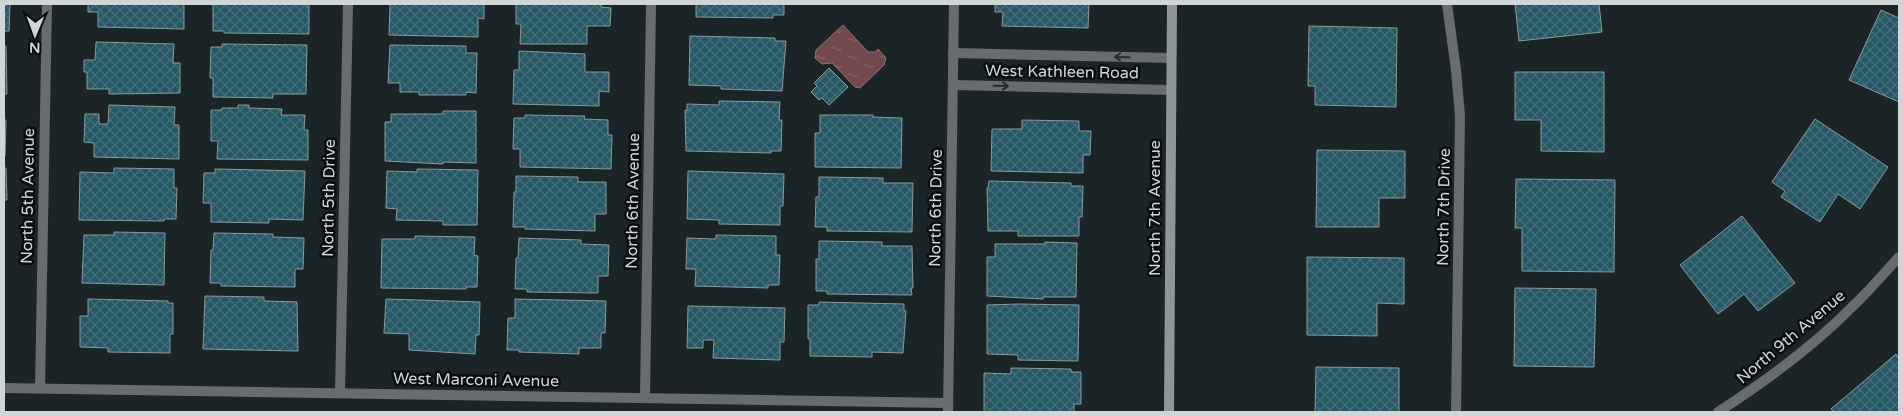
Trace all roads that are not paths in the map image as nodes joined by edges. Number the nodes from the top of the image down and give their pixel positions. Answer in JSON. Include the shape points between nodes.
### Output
{"nodes":[{"id":1,"x":47,"y":4,"type":"edge"},
{"id":2,"x":348,"y":4,"type":"edge"},
{"id":3,"x":651,"y":4,"type":"edge"},
{"id":4,"x":954,"y":4,"type":"edge"},
{"id":5,"x":1172,"y":4,"type":"edge"},
{"id":6,"x":1447,"y":4,"type":"edge"},
{"id":7,"x":953,"y":53,"type":"junction"},
{"id":8,"x":1171,"y":58,"type":"junction"},
{"id":9,"x":953,"y":85,"type":"junction"},
{"id":10,"x":1170,"y":90,"type":"junction"},
{"id":11,"x":1899,"y":257,"type":"edge"},
{"id":12,"x":4,"y":388,"type":"edge"},
{"id":13,"x":40,"y":388,"type":"junction"},
{"id":14,"x":340,"y":393,"type":"junction"},
{"id":15,"x":645,"y":398,"type":"junction"},
{"id":16,"x":948,"y":408,"type":"edge"},
{"id":17,"x":1169,"y":412,"type":"edge"},
{"id":18,"x":1456,"y":412,"type":"edge"},
{"id":19,"x":1718,"y":412,"type":"edge"}],
"edges":[{"from":1,"to":13,"type":"street","name":"North 5th Avenue"},
{"from":2,"to":14,"type":"street","name":"North 5th Drive"},
{"from":3,"to":15,"type":"street","name":"North 6th Avenue"},
{"from":4,"to":7,"type":"street","name":"North 6th Drive"},
{"from":5,"to":8,"type":"street","name":"North 7th Avenue"},
{"from":6,"to":18,"type":"street","name":"North 7th Drive","via":[[1460,116]]},
{"from":8,"to":7,"type":"street","name":"West Kathleen Road","one_way":true},
{"from":7,"to":9,"type":"street","name":"North 6th Drive"},
{"from":8,"to":10,"type":"street","name":"North 7th Avenue"},
{"from":9,"to":10,"type":"street","name":"West Kathleen Road","one_way":true},
{"from":9,"to":16,"type":"street","name":"North 6th Drive"},
{"from":10,"to":17,"type":"street","name":"North 7th Avenue"},
{"from":11,"to":19,"type":"street","name":"North 9th Avenue","via":[[1820,337],[1755,388]]},
{"from":12,"to":13,"type":"street","name":"West Marconi Avenue"},
{"from":13,"to":14,"type":"street","name":"West Marconi Avenue"},
{"from":14,"to":15,"type":"street","name":"West Marconi Avenue"},
{"from":15,"to":16,"type":"street","name":"West Marconi Avenue"}]}
